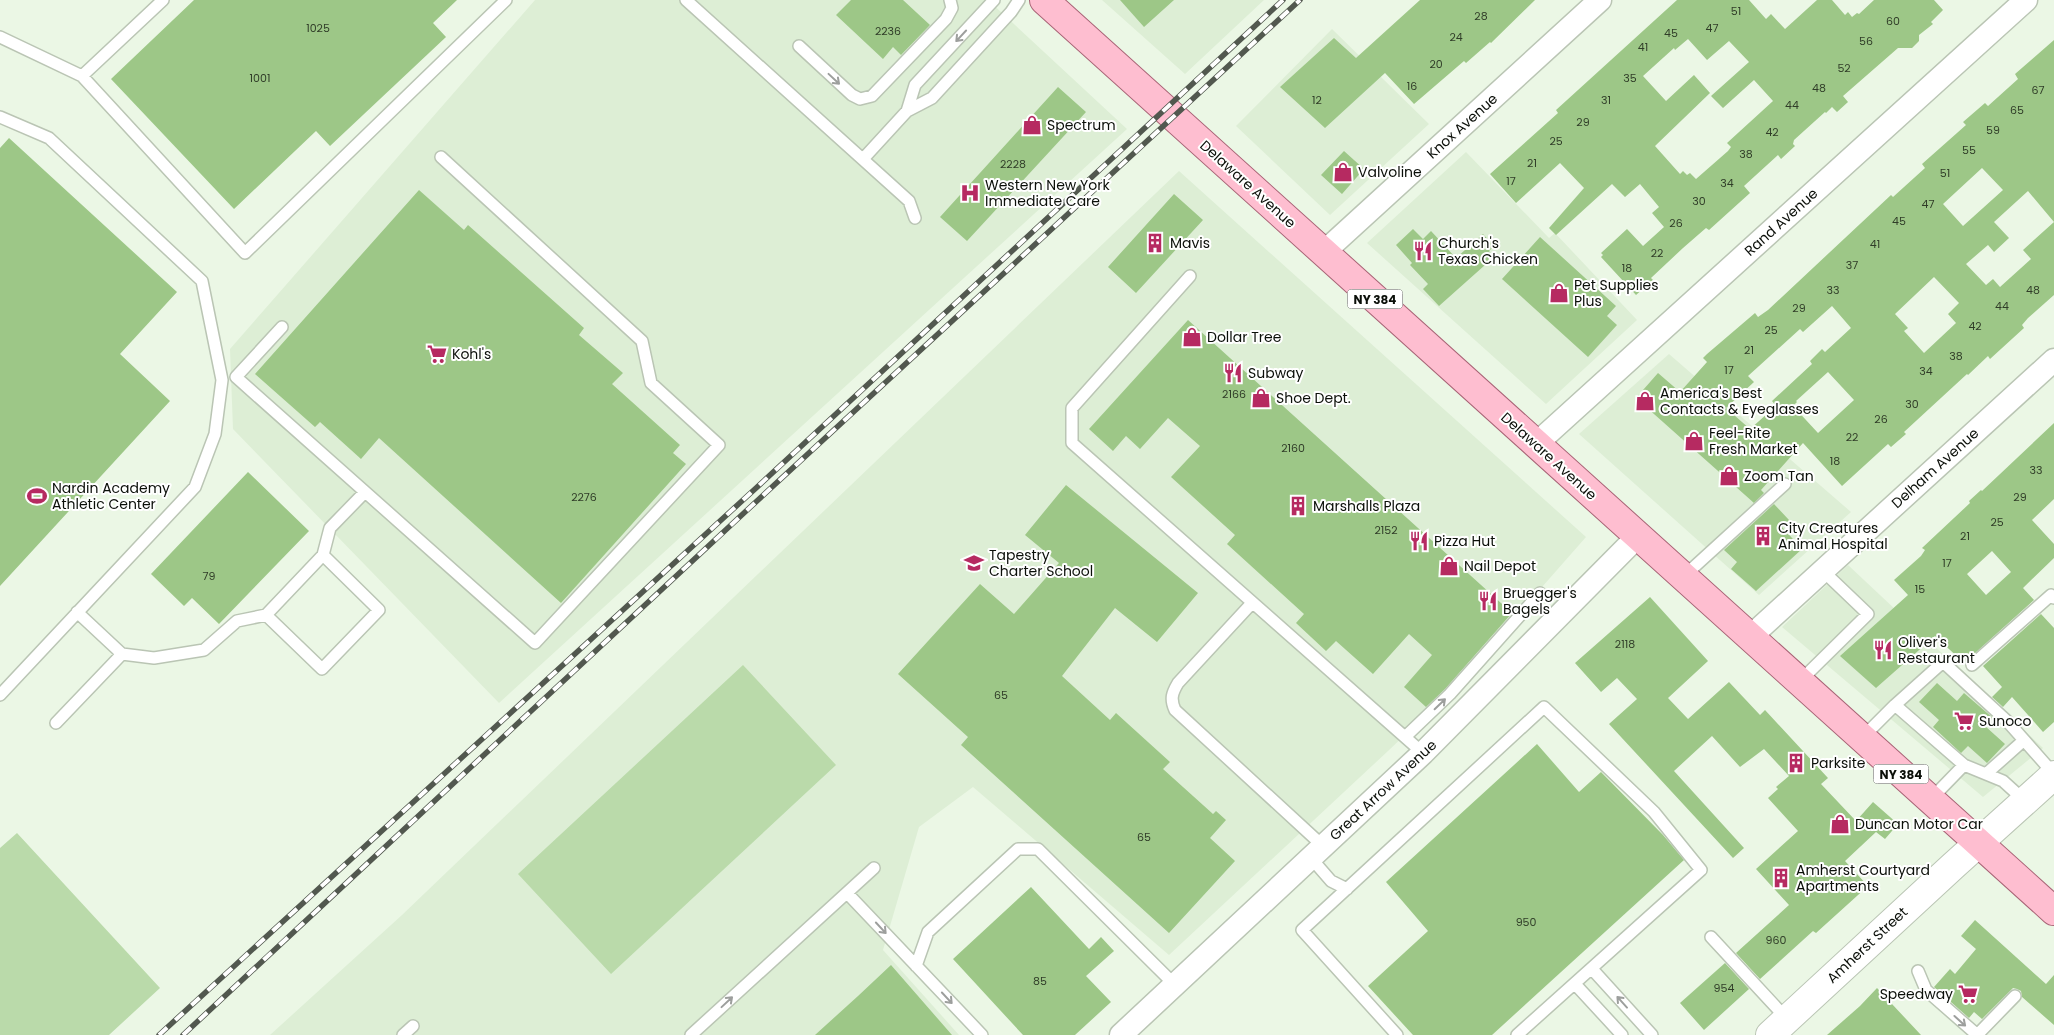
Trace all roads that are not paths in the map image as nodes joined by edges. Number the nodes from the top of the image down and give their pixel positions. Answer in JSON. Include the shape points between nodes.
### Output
{"nodes":[{"id":1,"x":163,"y":0,"type":"edge"},
{"id":2,"x":506,"y":0,"type":"edge"},
{"id":3,"x":686,"y":0,"type":"edge"},
{"id":4,"x":950,"y":0,"type":"edge"},
{"id":5,"x":994,"y":0,"type":"edge"},
{"id":6,"x":1019,"y":0,"type":"edge"},
{"id":7,"x":1044,"y":0,"type":"edge"},
{"id":8,"x":1600,"y":0,"type":"edge"},
{"id":9,"x":2026,"y":0,"type":"edge"},
{"id":10,"x":0,"y":37,"type":"edge"},
{"id":11,"x":799,"y":46,"type":"dead end"},
{"id":12,"x":82,"y":76,"type":"junction"},
{"id":13,"x":907,"y":111,"type":"junction"},
{"id":14,"x":0,"y":117,"type":"edge"},
{"id":15,"x":441,"y":157,"type":"dead end"},
{"id":16,"x":863,"y":159,"type":"junction"},
{"id":17,"x":915,"y":218,"type":"dead end"},
{"id":18,"x":1324,"y":252,"type":"junction"},
{"id":19,"x":1190,"y":276,"type":"dead end"},
{"id":20,"x":282,"y":327,"type":"dead end"},
{"id":21,"x":2054,"y":360,"type":"edge"},
{"id":22,"x":236,"y":377,"type":"junction"},
{"id":23,"x":222,"y":380,"type":"junction"},
{"id":24,"x":1536,"y":444,"type":"junction"},
{"id":25,"x":1785,"y":484,"type":"dead end"},
{"id":26,"x":365,"y":492,"type":"junction"},
{"id":27,"x":1638,"y":536,"type":"junction"},
{"id":28,"x":323,"y":556,"type":"junction"},
{"id":29,"x":1822,"y":570,"type":"junction"},
{"id":30,"x":1683,"y":577,"type":"junction"},
{"id":31,"x":1540,"y":593,"type":"dead end"},
{"id":32,"x":2054,"y":598,"type":"edge"},
{"id":33,"x":1252,"y":603,"type":"junction"},
{"id":34,"x":77,"y":612,"type":"junction"},
{"id":35,"x":266,"y":615,"type":"junction"},
{"id":36,"x":1750,"y":638,"type":"junction"},
{"id":37,"x":122,"y":654,"type":"junction"},
{"id":38,"x":1972,"y":665,"type":"dead end"},
{"id":39,"x":1799,"y":682,"type":"junction"},
{"id":40,"x":0,"y":695,"type":"edge"},
{"id":41,"x":1894,"y":704,"type":"junction"},
{"id":42,"x":56,"y":723,"type":"dead end"},
{"id":43,"x":1405,"y":738,"type":"junction"},
{"id":44,"x":1862,"y":739,"type":"junction"},
{"id":45,"x":2024,"y":741,"type":"junction"},
{"id":46,"x":1423,"y":753,"type":"junction"},
{"id":47,"x":1964,"y":765,"type":"junction"},
{"id":48,"x":1987,"y":773,"type":"junction"},
{"id":49,"x":2054,"y":774,"type":"edge"},
{"id":50,"x":1930,"y":800,"type":"junction"},
{"id":51,"x":2025,"y":801,"type":"junction"},
{"id":52,"x":1978,"y":843,"type":"junction"},
{"id":53,"x":1317,"y":852,"type":"junction"},
{"id":54,"x":874,"y":868,"type":"dead end"},
{"id":55,"x":1347,"y":890,"type":"junction"},
{"id":56,"x":847,"y":893,"type":"junction"},
{"id":57,"x":2054,"y":911,"type":"edge"},
{"id":58,"x":1711,"y":936,"type":"dead end"},
{"id":59,"x":916,"y":966,"type":"junction"},
{"id":60,"x":1592,"y":969,"type":"junction"},
{"id":61,"x":1918,"y":971,"type":"dead end"},
{"id":62,"x":1575,"y":984,"type":"junction"},
{"id":63,"x":1175,"y":985,"type":"junction"},
{"id":64,"x":2015,"y":996,"type":"dead end"},
{"id":65,"x":413,"y":1026,"type":"dead end"},
{"id":66,"x":1778,"y":1027,"type":"edge"},
{"id":67,"x":977,"y":1033,"type":"edge"},
{"id":68,"x":403,"y":1035,"type":"edge"},
{"id":69,"x":691,"y":1035,"type":"edge"},
{"id":70,"x":1121,"y":1035,"type":"edge"},
{"id":71,"x":1397,"y":1035,"type":"edge"},
{"id":72,"x":1517,"y":1035,"type":"edge"},
{"id":73,"x":1622,"y":1035,"type":"edge"},
{"id":74,"x":1652,"y":1035,"type":"edge"}],
"edges":[{"from":1,"to":12,"type":"lane"},
{"from":2,"to":12,"type":"lane","via":[[245,252]]},
{"from":3,"to":16,"type":"lane"},
{"from":11,"to":4,"type":"lane","one_way":true,"via":[[852,95],[867,98],[878,92],[946,19],[952,8]]},
{"from":5,"to":13,"type":"lane","one_way":true,"via":[[915,85]]},
{"from":6,"to":13,"type":"lane","via":[[932,98]]},
{"from":7,"to":18,"type":"main road","name":"Delaware Avenue","number":"NY 384"},
{"from":8,"to":18,"type":"street","name":"Knox Avenue"},
{"from":9,"to":24,"type":"street","name":"Rand Avenue"},
{"from":10,"to":12,"type":"lane"},
{"from":13,"to":16,"type":"lane"},
{"from":14,"to":23,"type":"lane","via":[[49,138],[202,281]]},
{"from":15,"to":26,"type":"lane","via":[[642,341],[651,383],[719,445],[534,643]]},
{"from":16,"to":17,"type":"lane","via":[[909,201]]},
{"from":18,"to":24,"type":"main road","name":"Delaware Avenue","number":"NY 384"},
{"from":19,"to":33,"type":"lane","via":[[1072,408],[1072,442]]},
{"from":20,"to":22,"type":"lane"},
{"from":21,"to":29,"type":"street","name":"Delham Avenue"},
{"from":22,"to":23,"type":"lane"},
{"from":22,"to":26,"type":"lane"},
{"from":23,"to":34,"type":"lane","via":[[215,434],[195,487]]},
{"from":24,"to":27,"type":"main road","name":"Delaware Avenue","number":"NY 384"},
{"from":25,"to":30,"type":"lane"},
{"from":26,"to":28,"type":"lane","via":[[330,528]]},
{"from":27,"to":30,"type":"main road","name":"Delaware Avenue","number":"NY 384"},
{"from":27,"to":46,"type":"street","name":"Great Arrow Avenue"},
{"from":28,"to":35,"type":"lane"},
{"from":28,"to":35,"type":"lane","via":[[379,610],[354,636],[322,669]]},
{"from":29,"to":36,"type":"street","name":"Delham Avenue"},
{"from":29,"to":39,"type":"lane","via":[[1868,614]]},
{"from":30,"to":36,"type":"main road","name":"Delaware Avenue","number":"NY 384"},
{"from":43,"to":31,"type":"lane","one_way":true,"via":[[1450,694]]},
{"from":32,"to":38,"type":"lane","via":[[2051,596]]},
{"from":33,"to":43,"type":"lane"},
{"from":33,"to":53,"type":"lane","via":[[1178,683],[1172,692],[1171,703]]},
{"from":34,"to":37,"type":"lane"},
{"from":34,"to":40,"type":"lane"},
{"from":35,"to":37,"type":"lane","via":[[237,621],[204,650],[154,658]]},
{"from":36,"to":39,"type":"main road","name":"Delaware Avenue","number":"NY 384"},
{"from":37,"to":42,"type":"lane"},
{"from":39,"to":44,"type":"main road","name":"Delaware Avenue","number":"NY 384"},
{"from":41,"to":44,"type":"lane"},
{"from":41,"to":45,"type":"lane","via":[[1943,662]]},
{"from":41,"to":47,"type":"lane"},
{"from":43,"to":46,"type":"lane"},
{"from":44,"to":50,"type":"main road","name":"Delaware Avenue","number":"NY 384"},
{"from":45,"to":48,"type":"lane"},
{"from":45,"to":49,"type":"lane"},
{"from":46,"to":53,"type":"street","name":"Great Arrow Avenue"},
{"from":47,"to":48,"type":"lane"},
{"from":47,"to":50,"type":"lane"},
{"from":48,"to":51,"type":"lane","via":[[2003,781]]},
{"from":49,"to":51,"type":"street","name":"Amherst Street"},
{"from":50,"to":52,"type":"main road","name":"Delaware Avenue","number":"NY 384"},
{"from":51,"to":52,"type":"street","name":"Amherst Street"},
{"from":52,"to":57,"type":"main road","name":"Delaware Avenue","number":"NY 384"},
{"from":52,"to":66,"type":"street","name":"Amherst Street"},
{"from":53,"to":55,"type":"lane","via":[[1331,881]]},
{"from":53,"to":63,"type":"street","name":"Great Arrow Avenue"},
{"from":54,"to":56,"type":"lane"},
{"from":55,"to":60,"type":"lane","via":[[1544,707],[1654,812],[1701,870]]},
{"from":55,"to":71,"type":"lane","via":[[1302,930]]},
{"from":56,"to":59,"type":"lane","one_way":true},
{"from":69,"to":56,"type":"lane","one_way":true},
{"from":58,"to":66,"type":"lane"},
{"from":59,"to":63,"type":"lane","via":[[928,932],[1018,849],[1038,849]]},
{"from":59,"to":67,"type":"lane","one_way":true},
{"from":60,"to":62,"type":"lane"},
{"from":74,"to":60,"type":"lane","one_way":true},
{"from":61,"to":64,"type":"lane","one_way":true,"via":[[1926,990],[1975,1033],[1980,1032]]},
{"from":62,"to":72,"type":"lane"},
{"from":62,"to":73,"type":"lane"},
{"from":63,"to":70,"type":"street","name":"Great Arrow Avenue"},
{"from":65,"to":68,"type":"lane"}]}
